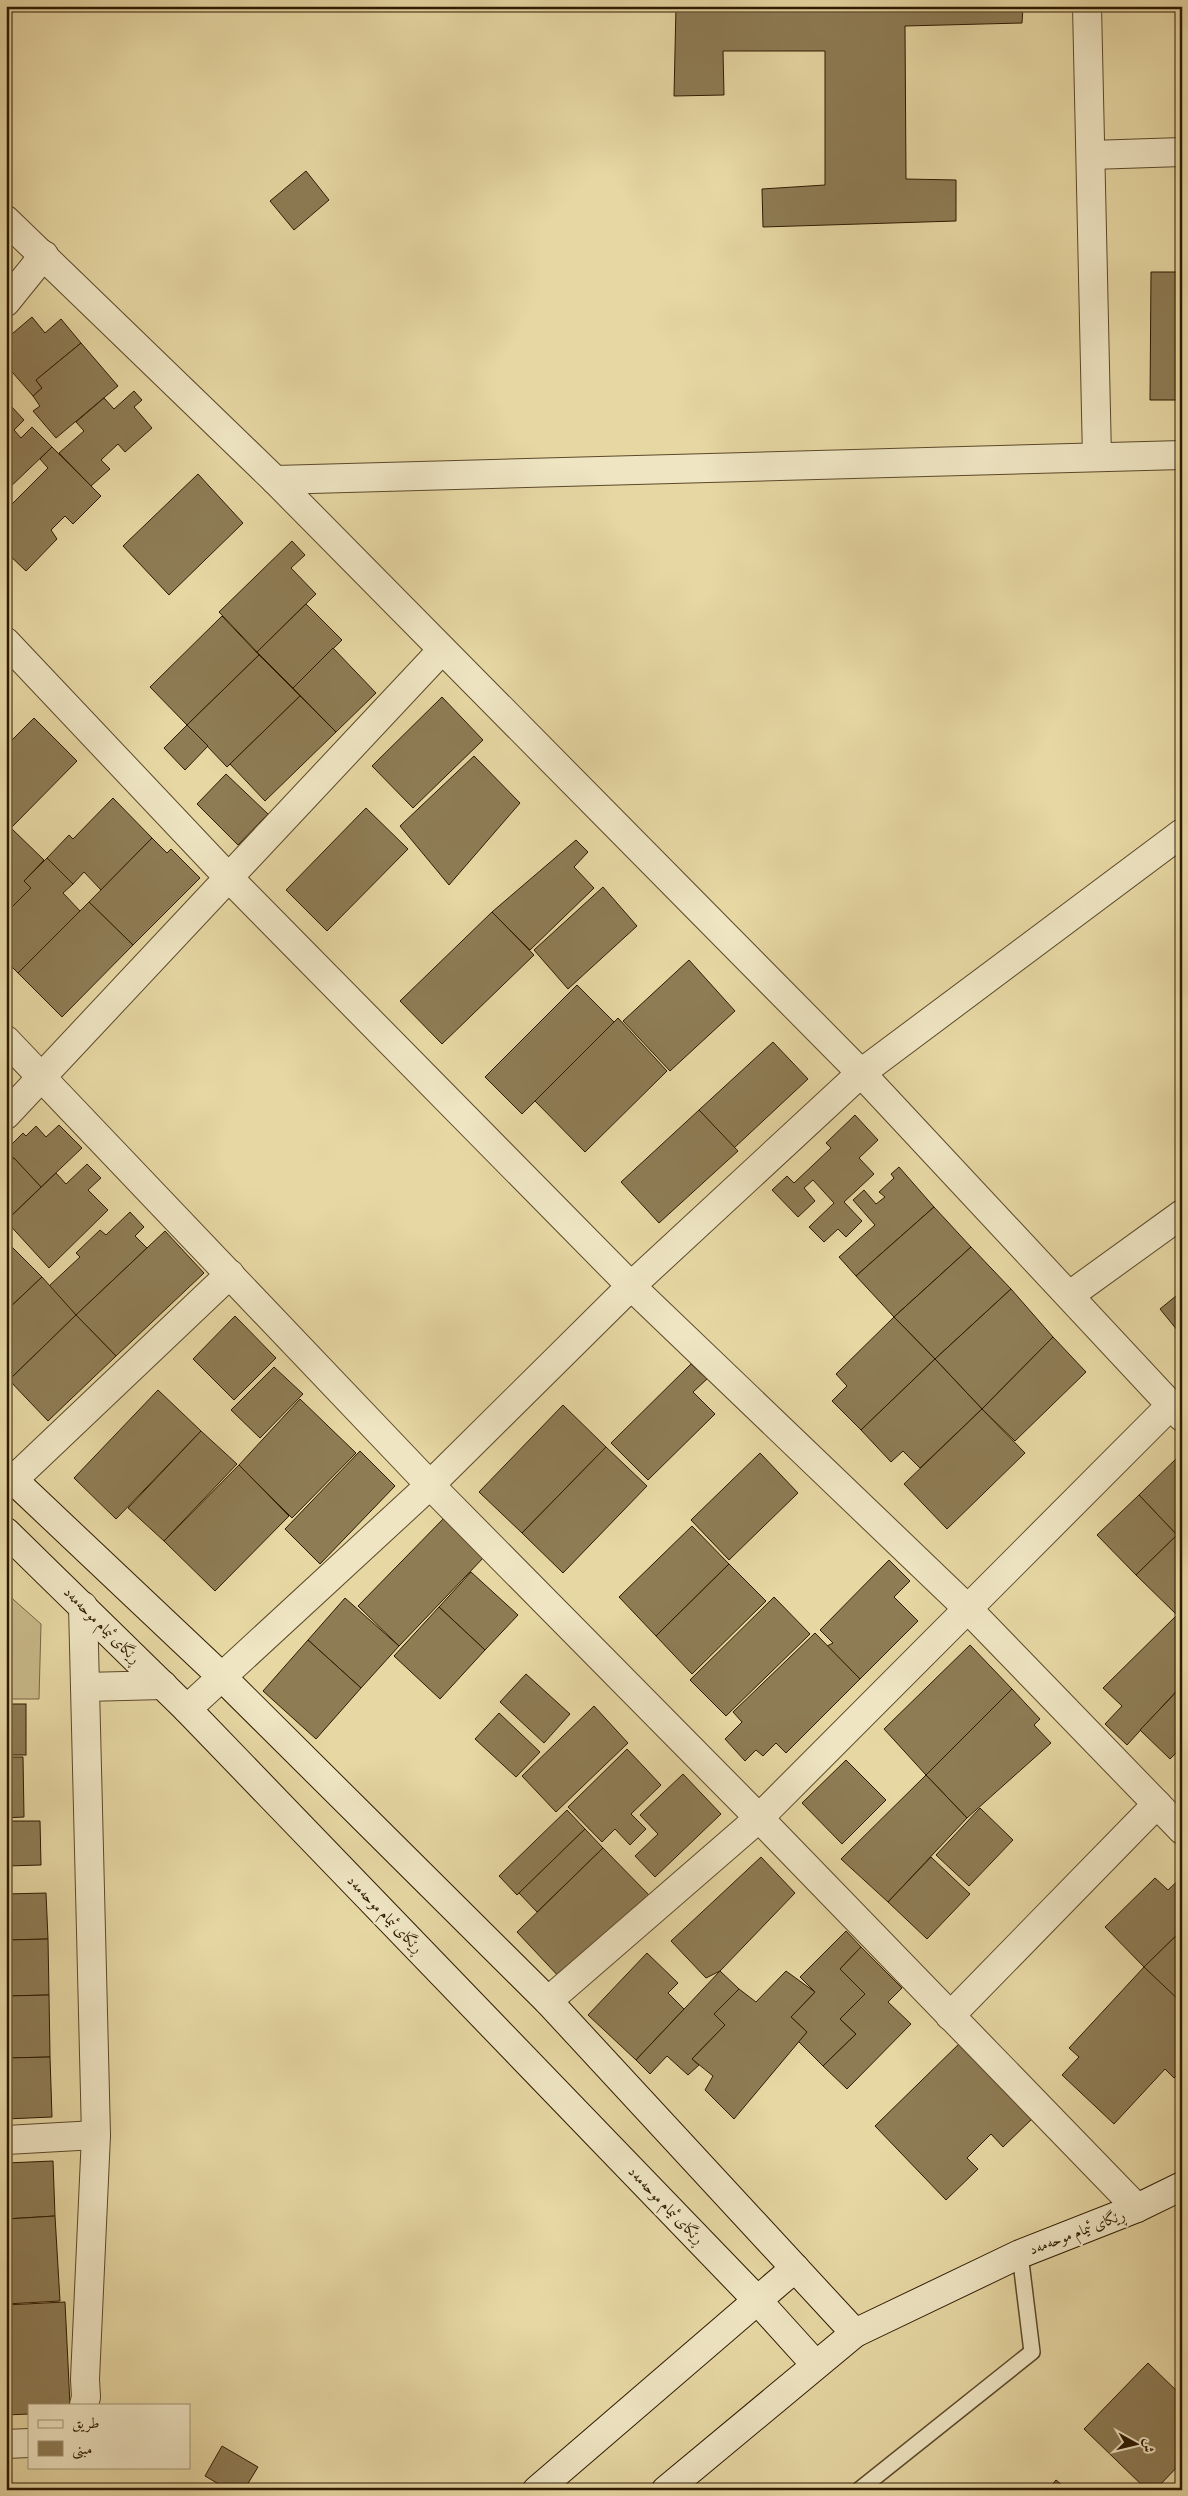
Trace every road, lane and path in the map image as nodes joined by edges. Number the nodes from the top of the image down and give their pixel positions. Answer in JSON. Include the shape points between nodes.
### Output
{"nodes":[{"id":1,"x":1087,"y":6,"type":"edge"},
{"id":2,"x":1182,"y":152,"type":"edge"},
{"id":3,"x":1091,"y":155,"type":"junction"},
{"id":4,"x":7,"y":222,"type":"edge"},
{"id":5,"x":44,"y":255,"type":"junction"},
{"id":6,"x":6,"y":302,"type":"edge"},
{"id":7,"x":1182,"y":455,"type":"edge"},
{"id":8,"x":1096,"y":458,"type":"junction"},
{"id":9,"x":275,"y":480,"type":"junction"},
{"id":10,"x":6,"y":642,"type":"edge"},
{"id":11,"x":442,"y":650,"type":"junction"},
{"id":12,"x":1182,"y":833,"type":"edge"},
{"id":13,"x":229,"y":878,"type":"junction"},
{"id":14,"x":6,"y":1040,"type":"edge"},
{"id":15,"x":860,"y":1073,"type":"junction"},
{"id":16,"x":43,"y":1077,"type":"junction"},
{"id":17,"x":6,"y":1115,"type":"edge"},
{"id":18,"x":1182,"y":1214,"type":"edge"},
{"id":19,"x":230,"y":1274,"type":"junction"},
{"id":20,"x":631,"y":1286,"type":"junction"},
{"id":21,"x":1070,"y":1296,"type":"junction"},
{"id":22,"x":1176,"y":1412,"type":"edge"},
{"id":23,"x":9,"y":1476,"type":"edge"},
{"id":24,"x":430,"y":1485,"type":"junction"},
{"id":25,"x":6,"y":1532,"type":"edge"},
{"id":26,"x":83,"y":1606,"type":"junction"},
{"id":27,"x":967,"y":1608,"type":"junction"},
{"id":28,"x":222,"y":1677,"type":"junction"},
{"id":29,"x":163,"y":1685,"type":"junction"},
{"id":30,"x":85,"y":1687,"type":"junction"},
{"id":31,"x":187,"y":1710,"type":"junction"},
{"id":32,"x":1156,"y":1804,"type":"junction"},
{"id":33,"x":759,"y":1818,"type":"junction"},
{"id":34,"x":1182,"y":1830,"type":"edge"},
{"id":35,"x":548,"y":2001,"type":"junction"},
{"id":36,"x":950,"y":2016,"type":"junction"},
{"id":37,"x":96,"y":2135,"type":"junction"},
{"id":38,"x":6,"y":2140,"type":"edge"},
{"id":39,"x":1182,"y":2186,"type":"edge"},
{"id":40,"x":1136,"y":2208,"type":"junction"},
{"id":41,"x":1020,"y":2254,"type":"junction"},
{"id":42,"x":795,"y":2268,"type":"junction"},
{"id":43,"x":758,"y":2301,"type":"junction"},
{"id":44,"x":855,"y":2333,"type":"junction"},
{"id":45,"x":815,"y":2364,"type":"junction"},
{"id":46,"x":84,"y":2404,"type":"edge"},
{"id":47,"x":28,"y":2443,"type":"edge"},
{"id":48,"x":6,"y":2444,"type":"edge"},
{"id":49,"x":537,"y":2490,"type":"edge"},
{"id":50,"x":666,"y":2490,"type":"edge"},
{"id":51,"x":859,"y":2490,"type":"edge"}],
"edges":[{"from":1,"to":3,"type":"street"},
{"from":2,"to":3,"type":"street"},
{"from":3,"to":8,"type":"street"},
{"from":4,"to":5,"type":"street"},
{"from":5,"to":6,"type":"street"},
{"from":5,"to":9,"type":"street"},
{"from":7,"to":8,"type":"street"},
{"from":8,"to":9,"type":"street"},
{"from":9,"to":11,"type":"street"},
{"from":10,"to":13,"type":"street"},
{"from":11,"to":13,"type":"street"},
{"from":11,"to":15,"type":"street"},
{"from":12,"to":15,"type":"street"},
{"from":13,"to":16,"type":"street"},
{"from":13,"to":20,"type":"street"},
{"from":14,"to":16,"type":"street"},
{"from":15,"to":20,"type":"street"},
{"from":15,"to":21,"type":"street"},
{"from":16,"to":17,"type":"street"},
{"from":16,"to":19,"type":"street"},
{"from":18,"to":21,"type":"street"},
{"from":19,"to":23,"type":"street"},
{"from":19,"to":24,"type":"street"},
{"from":20,"to":24,"type":"street"},
{"from":20,"to":27,"type":"street"},
{"from":21,"to":22,"type":"street"},
{"from":22,"to":27,"type":"street"},
{"from":23,"to":28,"type":"street"},
{"from":24,"to":28,"type":"street"},
{"from":24,"to":33,"type":"street"},
{"from":25,"to":26,"type":"street","name":"ڕێگای ئیمام موحەمەد"},
{"from":26,"to":29,"type":"street","name":"ڕێگای ئیمام موحەمەد"},
{"from":26,"to":30,"type":"street"},
{"from":27,"to":32,"type":"street"},
{"from":27,"to":33,"type":"street"},
{"from":28,"to":31,"type":"street"},
{"from":28,"to":35,"type":"street"},
{"from":29,"to":30,"type":"street"},
{"from":29,"to":31,"type":"street","name":"ڕێگای ئیمام موحەمەد"},
{"from":30,"to":37,"type":"street"},
{"from":31,"to":43,"type":"street","name":"ڕێگای ئیمام موحەمەد"},
{"from":32,"to":34,"type":"street"},
{"from":32,"to":36,"type":"street"},
{"from":33,"to":35,"type":"street"},
{"from":33,"to":36,"type":"street"},
{"from":35,"to":42,"type":"street"},
{"from":36,"to":40,"type":"street"},
{"from":37,"to":38,"type":"street"},
{"from":37,"to":46,"type":"street"},
{"from":39,"to":40,"type":"street","name":"ڕێگای ئیمام موحەمەد"},
{"from":40,"to":41,"type":"street","name":"ڕێگای ئیمام موحەمەد"},
{"from":41,"to":44,"type":"street","name":"ڕێگای ئیمام موحەمەد"},
{"from":41,"to":51,"type":"lane","via":[[1032,2352]]},
{"from":42,"to":43,"type":"street"},
{"from":42,"to":44,"type":"street"},
{"from":43,"to":45,"type":"street","name":"ڕێگای ئیمام موحەمەد"},
{"from":43,"to":49,"type":"street"},
{"from":44,"to":45,"type":"street","name":"ڕێگای ئیمام موحەمەد"},
{"from":45,"to":50,"type":"street","name":"ڕێگای ئیمام موحەمەد"},
{"from":47,"to":48,"type":"street"}]}
